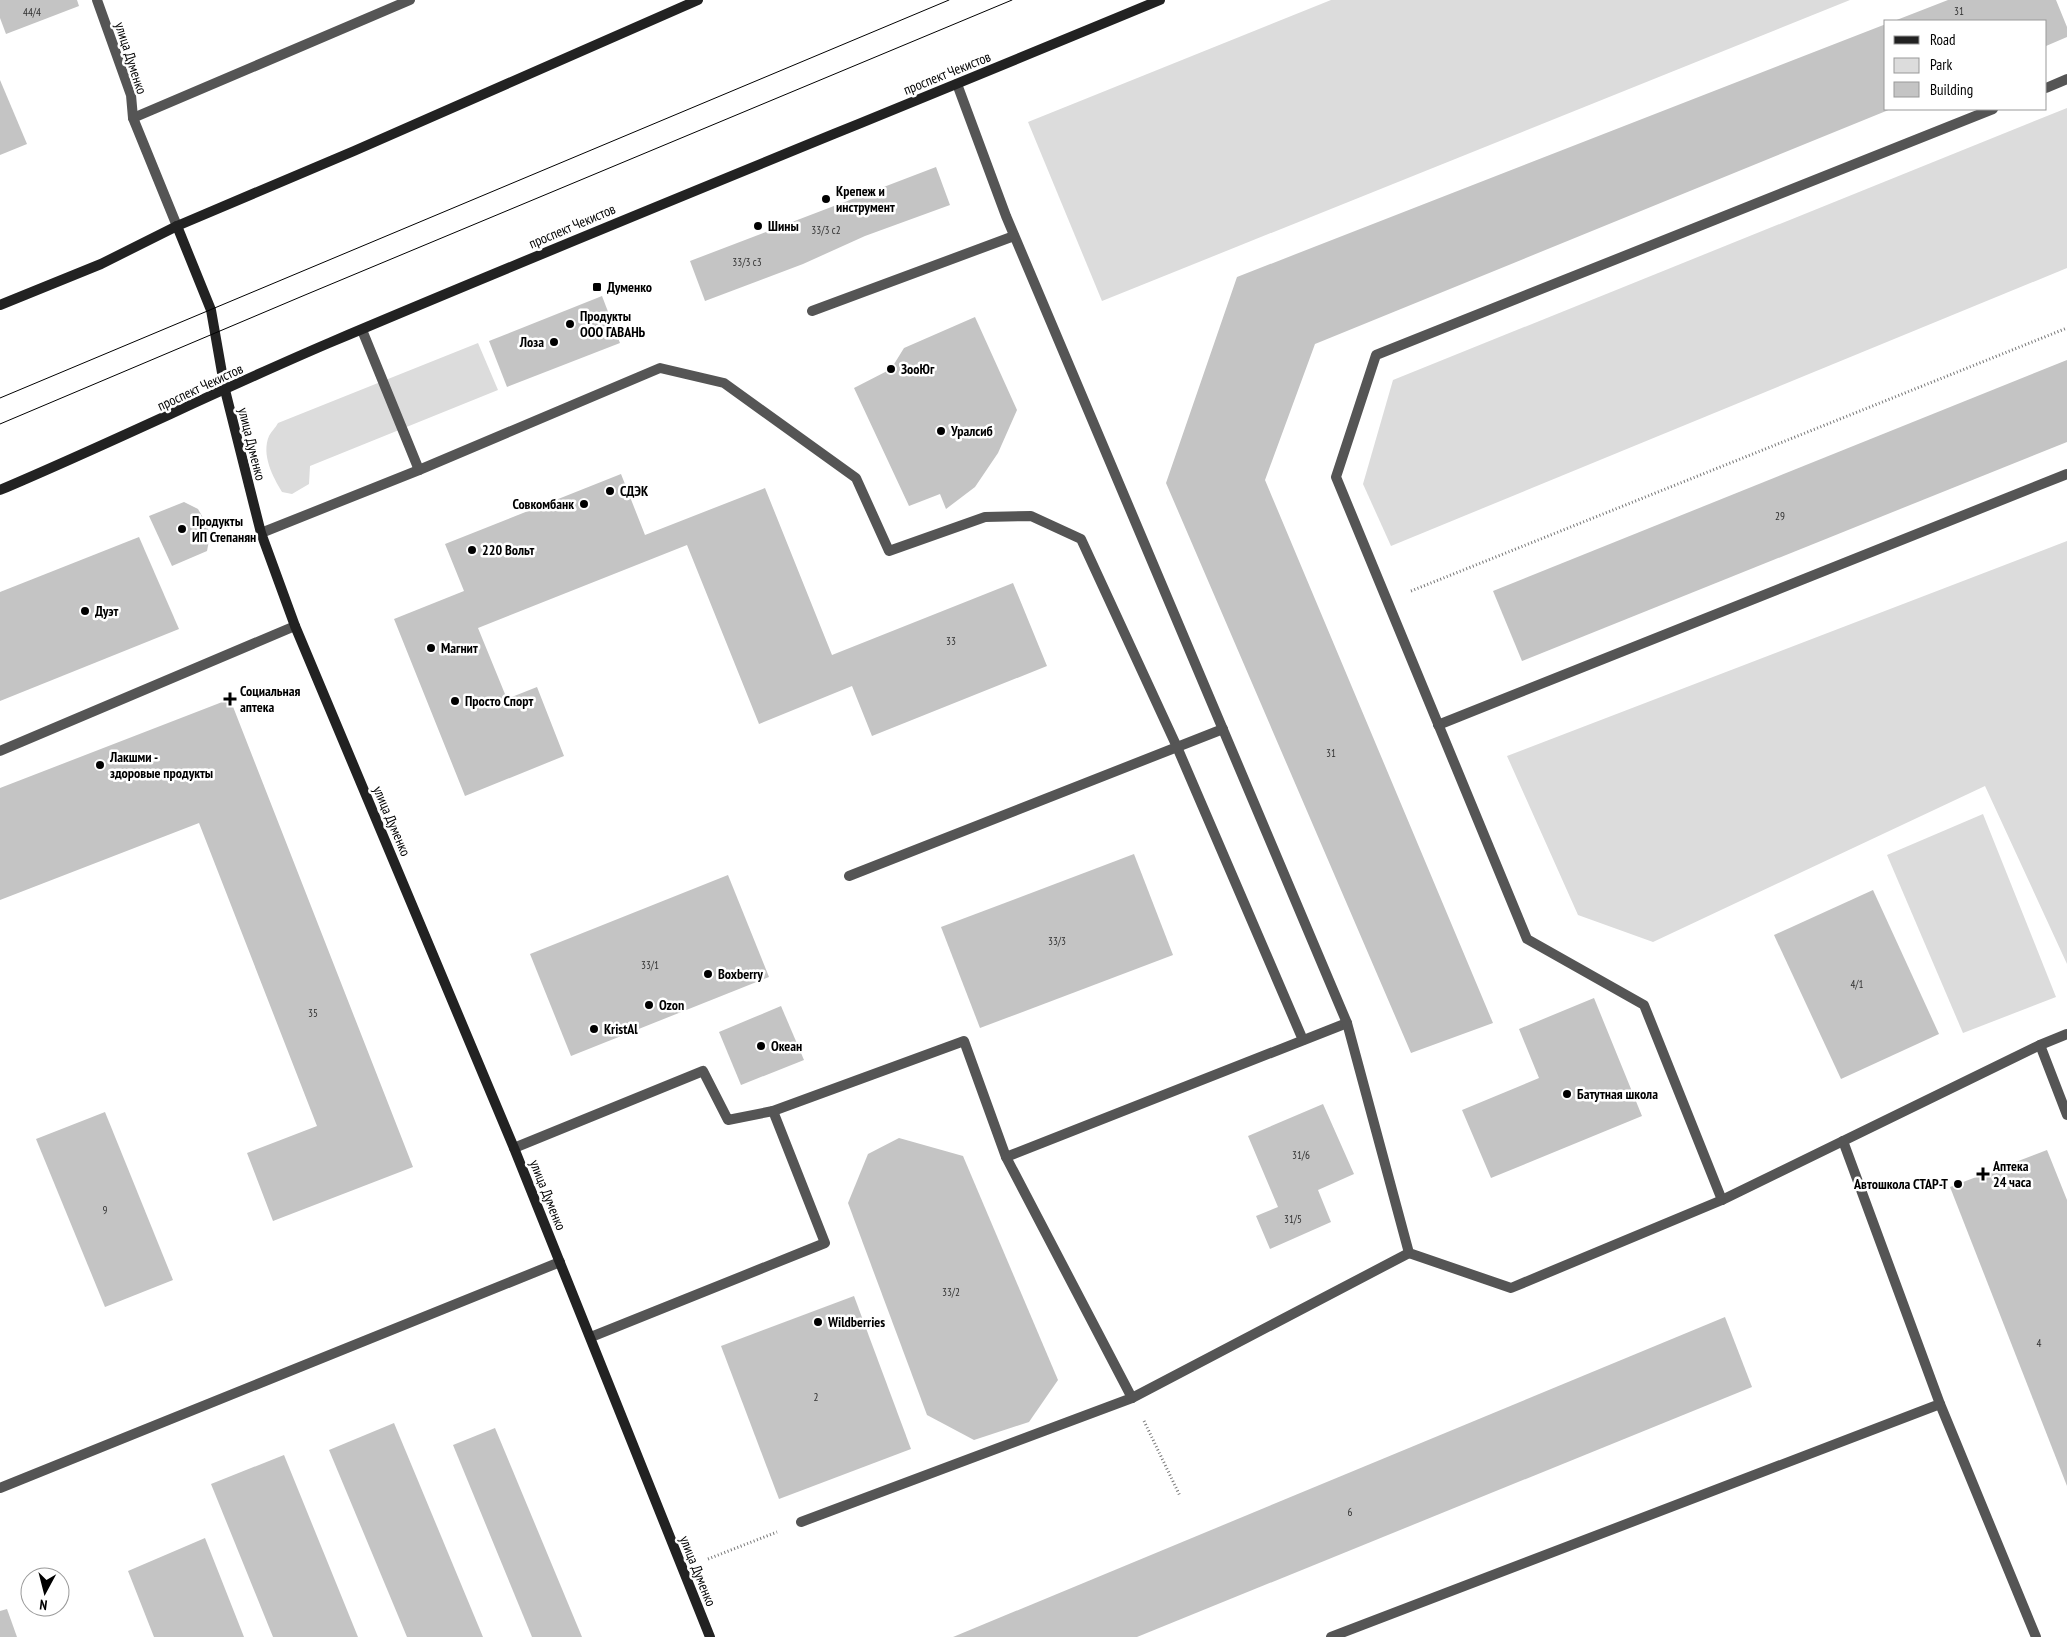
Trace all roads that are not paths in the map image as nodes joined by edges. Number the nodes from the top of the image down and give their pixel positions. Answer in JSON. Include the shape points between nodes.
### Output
{"nodes":[{"id":1,"x":97,"y":0,"type":"edge"},
{"id":2,"x":410,"y":0,"type":"edge"},
{"id":3,"x":698,"y":0,"type":"edge"},
{"id":4,"x":1160,"y":0,"type":"edge"},
{"id":5,"x":2067,"y":79,"type":"edge"},
{"id":6,"x":957,"y":84,"type":"junction"},
{"id":7,"x":2047,"y":88,"type":"edge"},
{"id":8,"x":1990,"y":110,"type":"edge"},
{"id":9,"x":134,"y":118,"type":"junction"},
{"id":10,"x":177,"y":226,"type":"junction"},
{"id":11,"x":1014,"y":236,"type":"junction"},
{"id":12,"x":0,"y":305,"type":"edge"},
{"id":13,"x":812,"y":311,"type":"dead end"},
{"id":14,"x":362,"y":330,"type":"junction"},
{"id":15,"x":225,"y":390,"type":"junction"},
{"id":16,"x":419,"y":470,"type":"junction"},
{"id":17,"x":2067,"y":474,"type":"edge"},
{"id":18,"x":0,"y":490,"type":"edge"},
{"id":19,"x":260,"y":533,"type":"junction"},
{"id":20,"x":295,"y":626,"type":"junction"},
{"id":21,"x":1438,"y":725,"type":"junction"},
{"id":22,"x":1223,"y":729,"type":"junction"},
{"id":23,"x":1177,"y":747,"type":"junction"},
{"id":24,"x":0,"y":751,"type":"edge"},
{"id":25,"x":849,"y":876,"type":"dead end"},
{"id":26,"x":1347,"y":1023,"type":"junction"},
{"id":27,"x":2067,"y":1034,"type":"edge"},
{"id":28,"x":1303,"y":1040,"type":"junction"},
{"id":29,"x":2040,"y":1045,"type":"junction"},
{"id":30,"x":774,"y":1111,"type":"junction"},
{"id":31,"x":2067,"y":1115,"type":"edge"},
{"id":32,"x":1843,"y":1141,"type":"junction"},
{"id":33,"x":514,"y":1148,"type":"junction"},
{"id":34,"x":1006,"y":1157,"type":"junction"},
{"id":35,"x":1722,"y":1200,"type":"junction"},
{"id":36,"x":1409,"y":1253,"type":"junction"},
{"id":37,"x":560,"y":1262,"type":"junction"},
{"id":38,"x":592,"y":1337,"type":"junction"},
{"id":39,"x":1132,"y":1398,"type":"junction"},
{"id":40,"x":1940,"y":1404,"type":"junction"},
{"id":41,"x":0,"y":1488,"type":"edge"},
{"id":42,"x":801,"y":1522,"type":"road end"},
{"id":43,"x":710,"y":1637,"type":"edge"},
{"id":44,"x":1331,"y":1637,"type":"edge"},
{"id":45,"x":2036,"y":1637,"type":"edge"}],
"edges":[{"from":1,"to":9,"type":"street","name":"улица Думенко","via":[[131,95]]},
{"from":2,"to":9,"type":"street"},
{"from":3,"to":10,"type":"main road"},
{"from":4,"to":6,"type":"main road","name":"проспект Чекистов"},
{"from":5,"to":7,"type":"street"},
{"from":6,"to":11,"type":"street"},
{"from":6,"to":14,"type":"main road","name":"проспект Чекистов"},
{"from":8,"to":21,"type":"street","via":[[1376,355],[1336,477]]},
{"from":9,"to":10,"type":"street","name":"улица Думенко"},
{"from":10,"to":12,"type":"main road","via":[[101,264]]},
{"from":10,"to":15,"type":"main road","name":"улица Думенко","via":[[211,310]]},
{"from":11,"to":13,"type":"street"},
{"from":11,"to":22,"type":"street"},
{"from":14,"to":15,"type":"main road","name":"проспект Чекистов"},
{"from":14,"to":16,"type":"street"},
{"from":15,"to":18,"type":"main road","name":"проспект Чекистов"},
{"from":15,"to":19,"type":"main road","name":"улица Думенко"},
{"from":16,"to":19,"type":"street"},
{"from":16,"to":23,"type":"street","via":[[660,368],[724,383],[856,478],[889,551],[985,517],[1032,516],[1082,540]]},
{"from":17,"to":21,"type":"street"},
{"from":19,"to":20,"type":"main road","name":"улица Думенко"},
{"from":20,"to":24,"type":"street"},
{"from":20,"to":33,"type":"main road","name":"улица Думенко"},
{"from":21,"to":35,"type":"street","via":[[1527,939],[1644,1005]]},
{"from":22,"to":23,"type":"street"},
{"from":22,"to":26,"type":"street"},
{"from":23,"to":25,"type":"street"},
{"from":23,"to":28,"type":"street"},
{"from":26,"to":28,"type":"street"},
{"from":26,"to":36,"type":"street"},
{"from":27,"to":29,"type":"street"},
{"from":28,"to":34,"type":"street"},
{"from":29,"to":31,"type":"street"},
{"from":29,"to":32,"type":"street"},
{"from":30,"to":33,"type":"street","via":[[728,1120],[703,1071]]},
{"from":30,"to":34,"type":"street","via":[[964,1041]]},
{"from":30,"to":38,"type":"street","via":[[824,1243]]},
{"from":32,"to":35,"type":"street"},
{"from":32,"to":40,"type":"street"},
{"from":33,"to":37,"type":"main road","name":"улица Думенко"},
{"from":34,"to":39,"type":"street"},
{"from":35,"to":36,"type":"street","via":[[1511,1288]]},
{"from":36,"to":39,"type":"street"},
{"from":37,"to":38,"type":"main road","name":"улица Думенко"},
{"from":37,"to":41,"type":"street"},
{"from":38,"to":43,"type":"main road","name":"улица Думенко"},
{"from":39,"to":42,"type":"street"},
{"from":40,"to":44,"type":"street"},
{"from":40,"to":45,"type":"street"}]}
